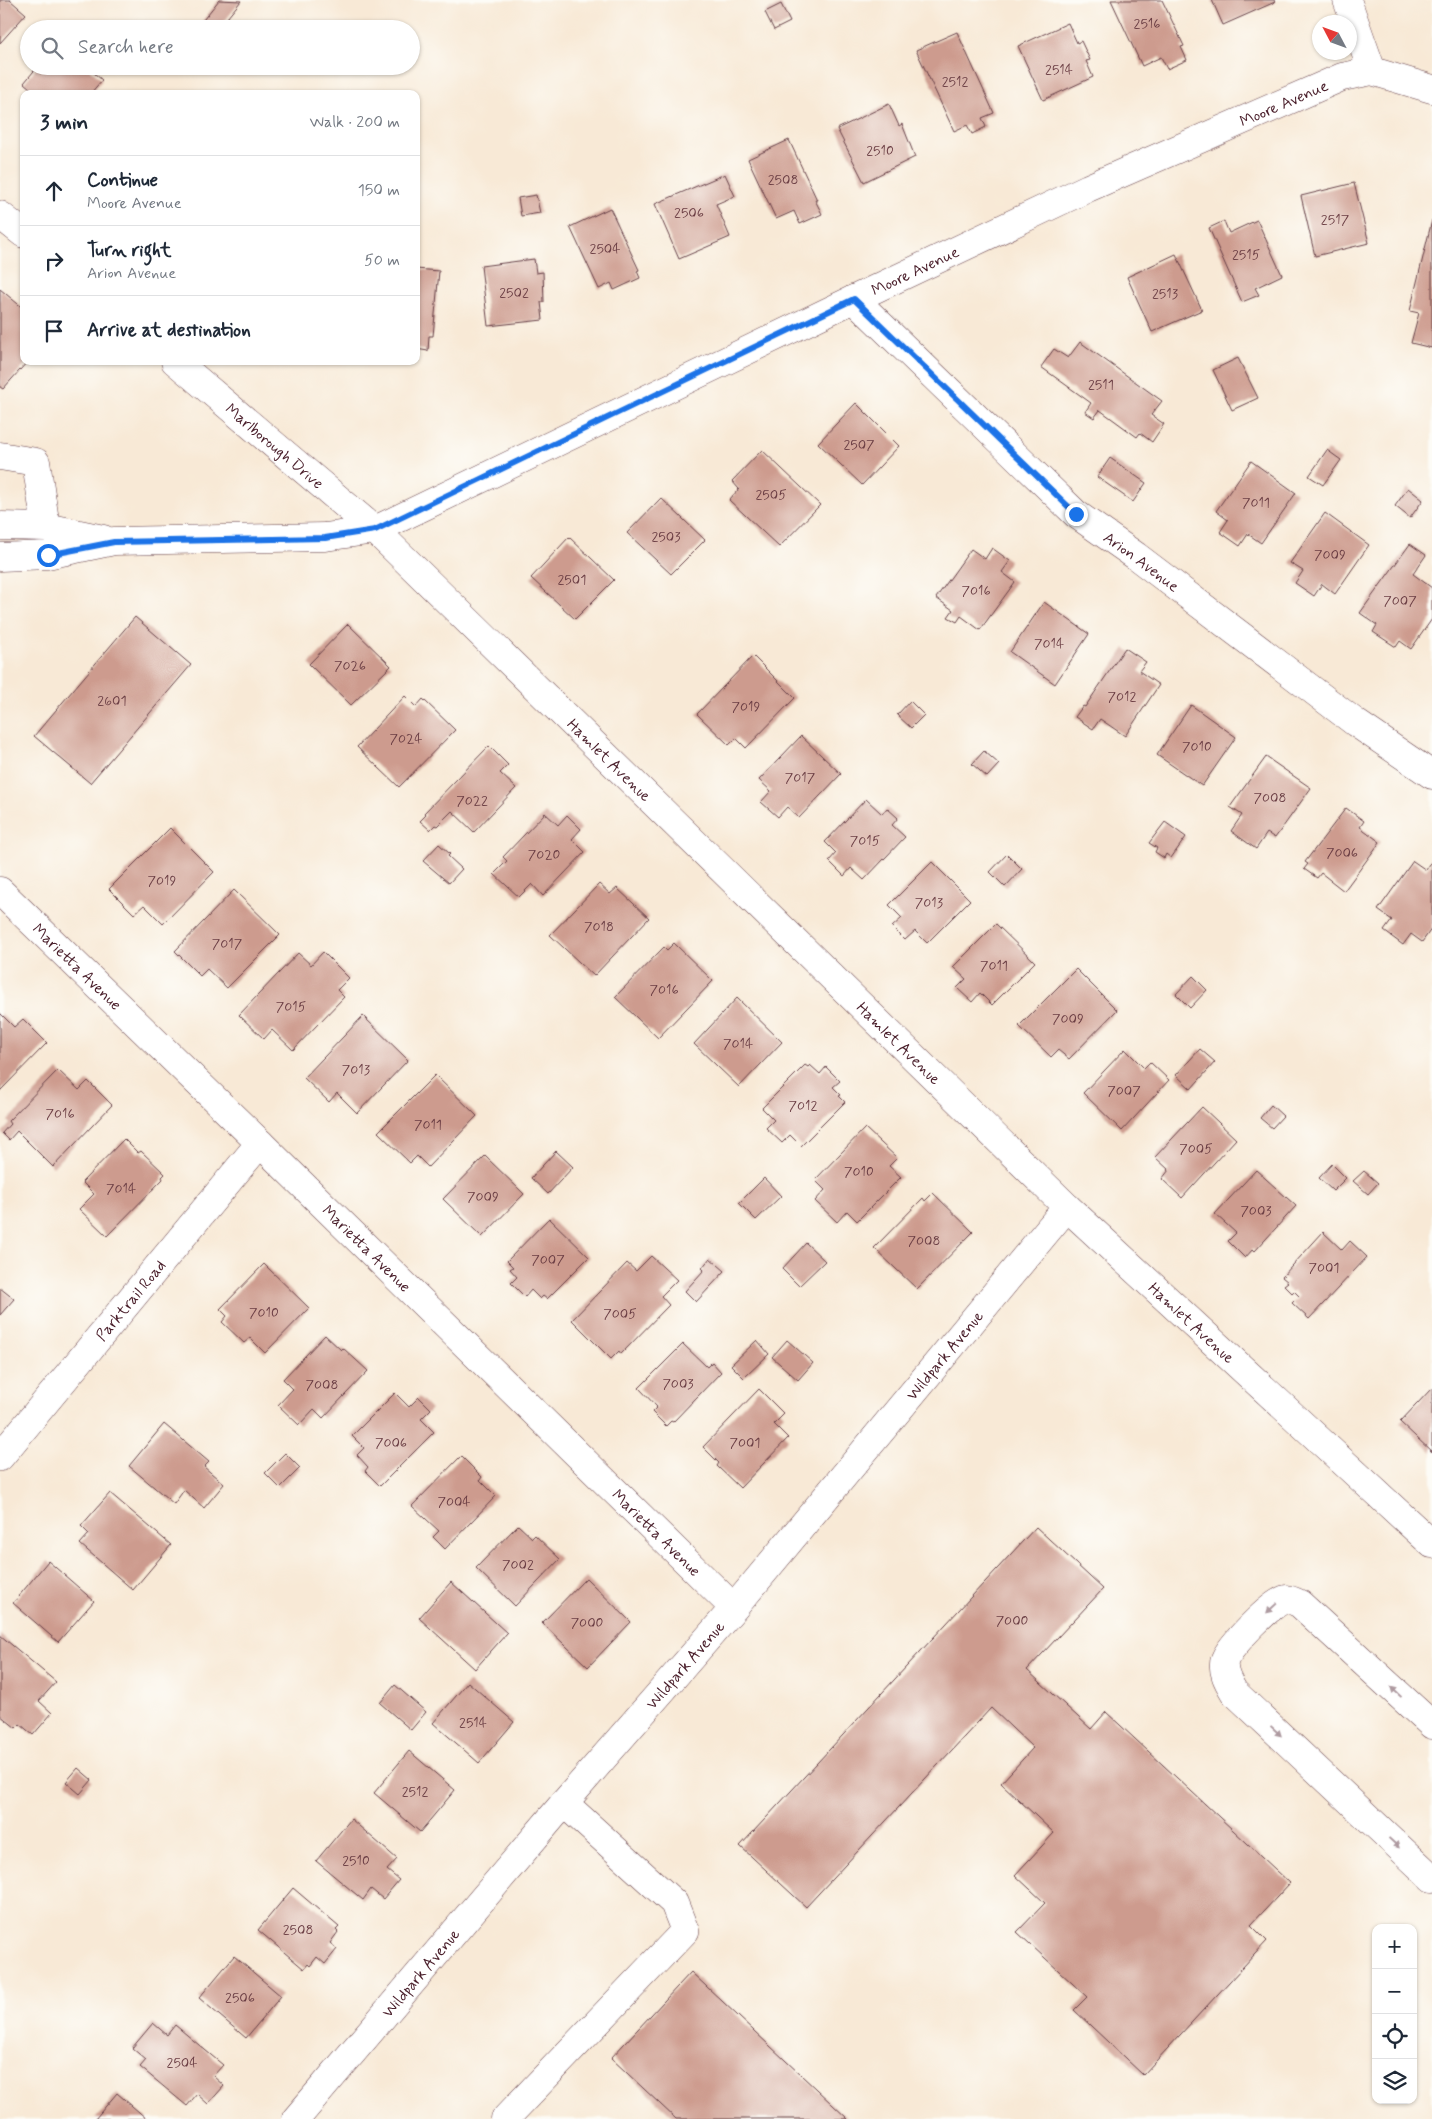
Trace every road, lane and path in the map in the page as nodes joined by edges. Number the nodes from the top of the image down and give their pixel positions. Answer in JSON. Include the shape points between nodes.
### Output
{"nodes":[{"id":1,"x":1347,"y":0,"type":"edge"},
{"id":2,"x":1372,"y":71,"type":"junction"},
{"id":3,"x":1432,"y":89,"type":"edge"},
{"id":4,"x":0,"y":215,"type":"edge"},
{"id":5,"x":20,"y":231,"type":"edge"},
{"id":6,"x":854,"y":299,"type":"junction"},
{"id":7,"x":180,"y":365,"type":"edge"},
{"id":8,"x":0,"y":456,"type":"edge"},
{"id":9,"x":0,"y":526,"type":"edge"},
{"id":10,"x":46,"y":527,"type":"junction"},
{"id":11,"x":375,"y":530,"type":"junction"},
{"id":12,"x":114,"y":542,"type":"junction"},
{"id":13,"x":0,"y":557,"type":"edge"},
{"id":14,"x":1432,"y":775,"type":"edge"},
{"id":15,"x":0,"y":891,"type":"edge"},
{"id":16,"x":260,"y":1143,"type":"junction"},
{"id":17,"x":1067,"y":1206,"type":"junction"},
{"id":18,"x":0,"y":1457,"type":"edge"},
{"id":19,"x":1432,"y":1544,"type":"edge"},
{"id":20,"x":734,"y":1608,"type":"junction"},
{"id":21,"x":1432,"y":1725,"type":"edge"},
{"id":22,"x":564,"y":1804,"type":"junction"},
{"id":23,"x":1432,"y":1878,"type":"edge"},
{"id":24,"x":296,"y":2119,"type":"edge"},
{"id":25,"x":505,"y":2119,"type":"edge"}],
"edges":[{"from":1,"to":2,"type":"street"},
{"from":2,"to":3,"type":"street","name":"Moore Avenue"},
{"from":2,"to":6,"type":"street","name":"Moore Avenue","via":[[1342,77],[1088,188]]},
{"from":4,"to":5,"type":"street"},
{"from":6,"to":11,"type":"street","name":"Moore Avenue"},
{"from":6,"to":14,"type":"street","name":"Arion Avenue","via":[[1076,514],[1356,723]]},
{"from":7,"to":11,"type":"street","name":"Marlborough Drive"},
{"from":8,"to":10,"type":"street","via":[[36,462]]},
{"from":9,"to":10,"type":"street","name":"Moore Avenue"},
{"from":10,"to":12,"type":"street","name":"Moore Avenue"},
{"from":11,"to":12,"type":"street","name":"Moore Avenue","via":[[325,538]]},
{"from":11,"to":17,"type":"street","name":"Hamlet Avenue"},
{"from":12,"to":13,"type":"street","name":"Moore Avenue","via":[[48,555]]},
{"from":15,"to":16,"type":"street","name":"Marietta Avenue"},
{"from":16,"to":18,"type":"street","name":"Parktrail Road"},
{"from":16,"to":20,"type":"street","name":"Marietta Avenue"},
{"from":17,"to":19,"type":"street","name":"Hamlet Avenue"},
{"from":17,"to":20,"type":"street","name":"Wildpark Avenue"},
{"from":20,"to":22,"type":"street","name":"Wildpark Avenue"},
{"from":21,"to":23,"type":"street","one_way":true,"via":[[1300,1604],[1287,1599],[1277,1602],[1234,1645],[1224,1660],[1225,1676],[1234,1692]]},
{"from":22,"to":24,"type":"street","name":"Wildpark Avenue"},
{"from":22,"to":25,"type":"street","via":[[674,1904],[686,1931]]}]}
